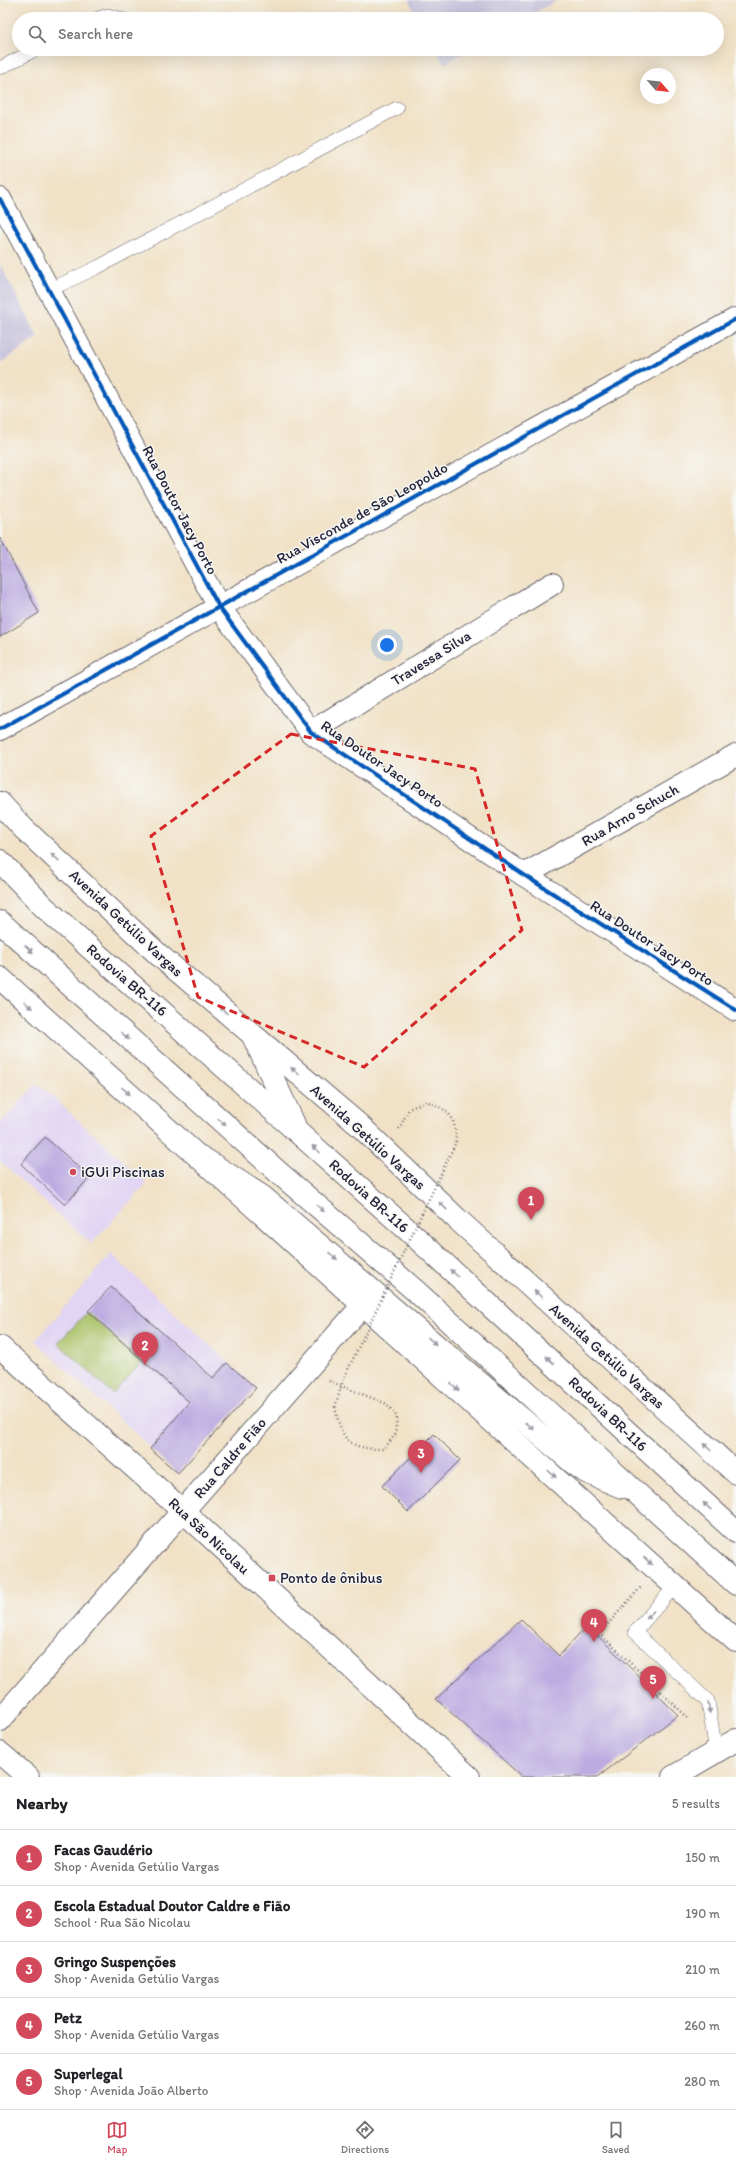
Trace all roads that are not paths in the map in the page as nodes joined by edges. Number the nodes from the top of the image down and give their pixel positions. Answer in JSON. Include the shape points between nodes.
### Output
{"nodes":[{"id":1,"x":23,"y":56,"type":"edge"},
{"id":2,"x":0,"y":68,"type":"edge"},
{"id":3,"x":397,"y":108,"type":"dead end"},
{"id":4,"x":0,"y":199,"type":"edge"},
{"id":5,"x":49,"y":290,"type":"junction"},
{"id":6,"x":736,"y":319,"type":"edge"},
{"id":7,"x":552,"y":584,"type":"dead end"},
{"id":8,"x":219,"y":607,"type":"junction"},
{"id":9,"x":0,"y":729,"type":"edge"},
{"id":10,"x":311,"y":732,"type":"junction"},
{"id":11,"x":736,"y":755,"type":"edge"},
{"id":12,"x":0,"y":802,"type":"edge"},
{"id":13,"x":0,"y":861,"type":"edge"},
{"id":14,"x":524,"y":875,"type":"junction"},
{"id":15,"x":0,"y":922,"type":"edge"},
{"id":16,"x":0,"y":978,"type":"edge"},
{"id":17,"x":736,"y":1010,"type":"edge"},
{"id":18,"x":253,"y":1036,"type":"junction"},
{"id":19,"x":298,"y":1133,"type":"junction"},
{"id":20,"x":201,"y":1157,"type":"junction"},
{"id":21,"x":364,"y":1304,"type":"junction"},
{"id":22,"x":0,"y":1347,"type":"edge"},
{"id":23,"x":736,"y":1473,"type":"edge"},
{"id":24,"x":637,"y":1493,"type":"junction"},
{"id":25,"x":184,"y":1512,"type":"junction"},
{"id":26,"x":736,"y":1532,"type":"edge"},
{"id":27,"x":736,"y":1584,"type":"edge"},
{"id":28,"x":675,"y":1586,"type":"junction"},
{"id":29,"x":736,"y":1641,"type":"edge"},
{"id":30,"x":0,"y":1720,"type":"edge"},
{"id":31,"x":736,"y":1740,"type":"edge"},
{"id":32,"x":716,"y":1752,"type":"junction"},
{"id":33,"x":0,"y":1753,"type":"edge"},
{"id":34,"x":28,"y":1777,"type":"edge"},
{"id":35,"x":469,"y":1777,"type":"edge"},
{"id":36,"x":673,"y":1777,"type":"edge"}],
"edges":[{"from":1,"to":2,"type":"lane"},
{"from":3,"to":5,"type":"lane","via":[[98,267]]},
{"from":4,"to":5,"type":"main road","name":"Rua Doutor Jacy Porto"},
{"from":5,"to":8,"type":"main road","name":"Rua Doutor Jacy Porto"},
{"from":6,"to":8,"type":"main road","name":"Rua Visconde de São Leopoldo"},
{"from":7,"to":10,"type":"main road","name":"Travessa Silva"},
{"from":8,"to":9,"type":"main road","name":"Rua Visconde de São Leopoldo"},
{"from":8,"to":10,"type":"main road","name":"Rua Doutor Jacy Porto"},
{"from":10,"to":14,"type":"main road","name":"Rua Doutor Jacy Porto"},
{"from":11,"to":14,"type":"main road","name":"Rua Arno Schuch"},
{"from":18,"to":12,"type":"main road","name":"Avenida Getúlio Vargas","one_way":true,"via":[[160,956],[23,828]]},
{"from":13,"to":19,"type":"main road","name":"Rodovia BR-116","via":[[44,907]]},
{"from":14,"to":17,"type":"main road","name":"Rua Doutor Jacy Porto"},
{"from":15,"to":24,"type":"main road","one_way":true,"via":[[278,1172],[418,1293]]},
{"from":16,"to":20,"type":"main road","one_way":true},
{"from":18,"to":19,"type":"main road"},
{"from":23,"to":18,"type":"main road","name":"Avenida Getúlio Vargas","one_way":true,"via":[[456,1218],[359,1125]]},
{"from":26,"to":19,"type":"main road","name":"Rodovia BR-116","one_way":true,"via":[[518,1330]]},
{"from":20,"to":21,"type":"main road"},
{"from":20,"to":24,"type":"main road","one_way":true,"via":[[263,1197],[572,1462],[586,1472]]},
{"from":21,"to":25,"type":"main road","name":"Rua Caldre Fião"},
{"from":21,"to":28,"type":"main road","one_way":true},
{"from":22,"to":25,"type":"main road","name":"Rua São Nicolau"},
{"from":24,"to":27,"type":"main road"},
{"from":25,"to":30,"type":"main road","name":"Rua Caldre Fião"},
{"from":25,"to":35,"type":"main road","name":"Rua São Nicolau"},
{"from":28,"to":29,"type":"main road"},
{"from":28,"to":32,"type":"lane","one_way":true,"via":[[635,1632],[708,1701]]},
{"from":31,"to":32,"type":"main road"},
{"from":32,"to":36,"type":"main road"},
{"from":33,"to":34,"type":"main road"}]}
